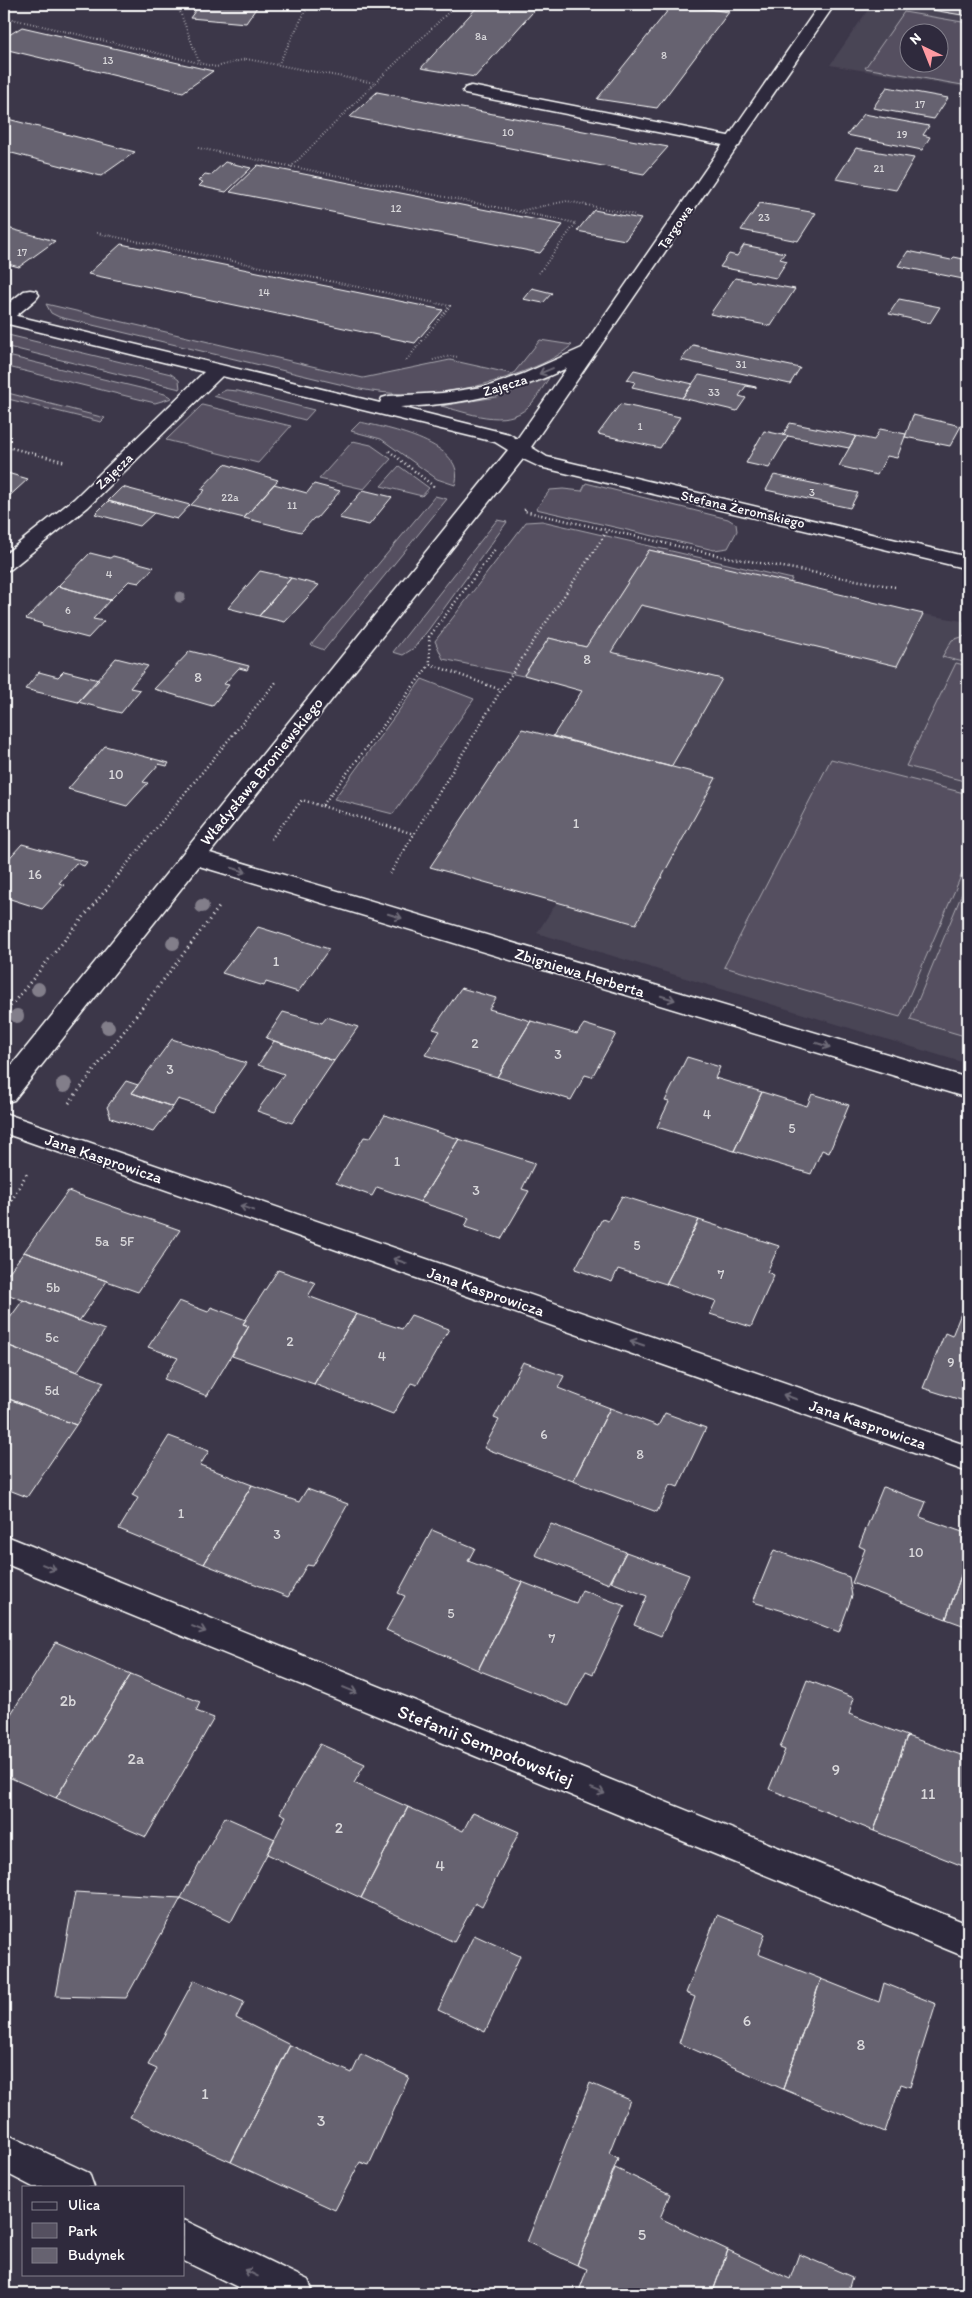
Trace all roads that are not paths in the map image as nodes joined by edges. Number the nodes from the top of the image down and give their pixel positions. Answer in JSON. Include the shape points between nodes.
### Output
{"nodes":[{"id":1,"x":827,"y":4,"type":"edge"},
{"id":2,"x":471,"y":91,"type":"dead end"},
{"id":3,"x":733,"y":142,"type":"junction"},
{"id":4,"x":30,"y":294,"type":"dead end"},
{"id":5,"x":4,"y":317,"type":"edge"},
{"id":6,"x":590,"y":350,"type":"junction"},
{"id":7,"x":217,"y":370,"type":"junction"},
{"id":8,"x":355,"y":403,"type":"junction"},
{"id":9,"x":520,"y":449,"type":"junction"},
{"id":10,"x":968,"y":563,"type":"edge"},
{"id":11,"x":4,"y":565,"type":"edge"},
{"id":12,"x":192,"y":856,"type":"junction"},
{"id":13,"x":968,"y":1088,"type":"edge"},
{"id":14,"x":4,"y":1093,"type":"edge"},
{"id":15,"x":4,"y":1123,"type":"edge"},
{"id":16,"x":968,"y":1459,"type":"edge"},
{"id":17,"x":4,"y":1549,"type":"edge"},
{"id":18,"x":968,"y":1941,"type":"edge"},
{"id":19,"x":4,"y":2152,"type":"edge"},
{"id":20,"x":73,"y":2186,"type":"edge"},
{"id":21,"x":185,"y":2240,"type":"edge"},
{"id":22,"x":294,"y":2294,"type":"edge"}],
"edges":[{"from":1,"to":3,"type":"street","name":"Targowa"},
{"from":2,"to":3,"type":"street"},
{"from":3,"to":6,"type":"street","name":"Targowa"},
{"from":4,"to":5,"type":"street"},
{"from":5,"to":7,"type":"street","name":"Zajęcza"},
{"from":6,"to":8,"type":"street","name":"Zajęcza","one_way":true,"via":[[495,390],[410,402]]},
{"from":6,"to":9,"type":"street","name":"Targowa"},
{"from":7,"to":8,"type":"street","name":"Zajęcza"},
{"from":7,"to":11,"type":"street","name":"Zajęcza","via":[[81,503]]},
{"from":8,"to":9,"type":"street","name":"Zajęcza","via":[[502,438]]},
{"from":9,"to":10,"type":"street","name":"Stefana Żeromskiego","via":[[540,461]]},
{"from":9,"to":12,"type":"street","name":"Władysława Broniewskiego"},
{"from":12,"to":13,"type":"street","name":"Zbigniewa Herberta","one_way":true},
{"from":12,"to":14,"type":"street","name":"Władysława Broniewskiego"},
{"from":16,"to":15,"type":"street","name":"Jana Kasprowicza","one_way":true},
{"from":17,"to":18,"type":"street","name":"Stefanii Sempołowskiej","one_way":true},
{"from":19,"to":20,"type":"street"},
{"from":22,"to":21,"type":"street","one_way":true}]}
